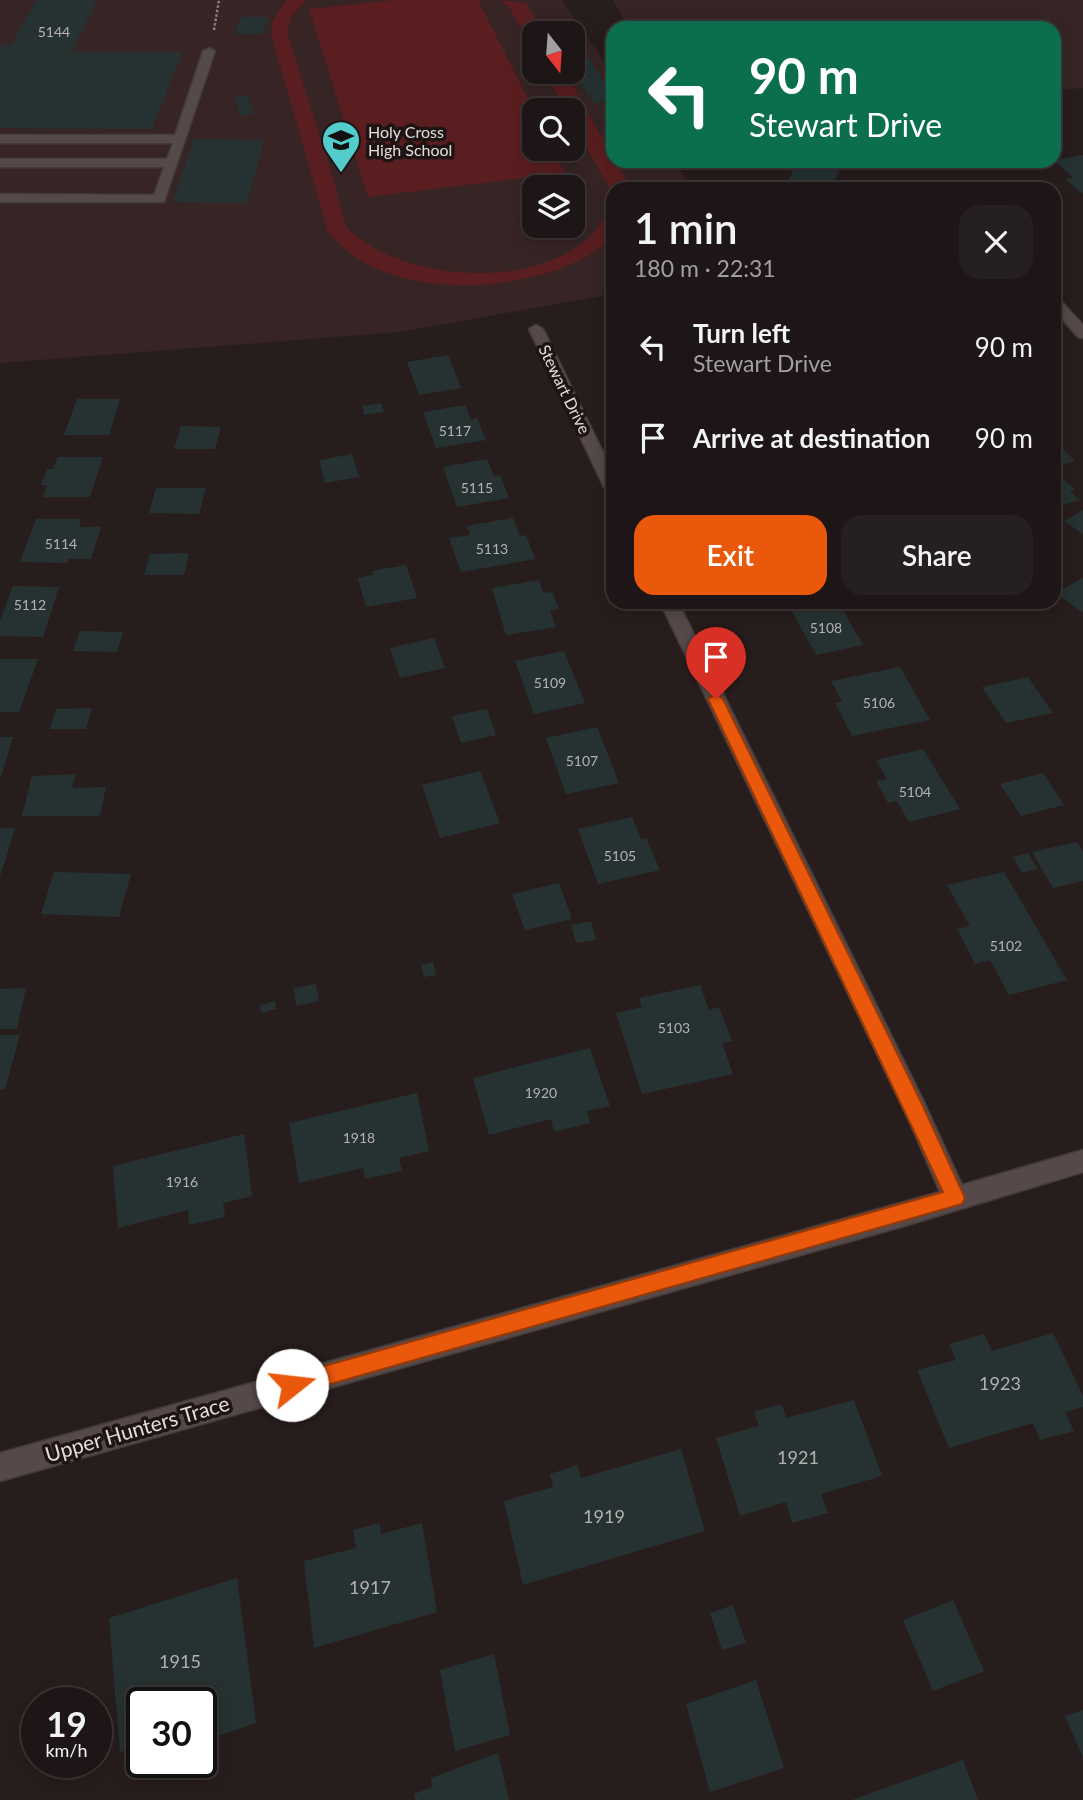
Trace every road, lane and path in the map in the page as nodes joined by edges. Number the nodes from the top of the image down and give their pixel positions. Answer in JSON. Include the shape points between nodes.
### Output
{"nodes":[{"id":1,"x":209,"y":51,"type":"dead end"},
{"id":2,"x":0,"y":139,"type":"edge"},
{"id":3,"x":180,"y":139,"type":"junction"},
{"id":4,"x":0,"y":163,"type":"edge"},
{"id":5,"x":172,"y":163,"type":"junction"},
{"id":6,"x":0,"y":198,"type":"edge"},
{"id":7,"x":1061,"y":310,"type":"edge"},
{"id":8,"x":536,"y":329,"type":"dead end"},
{"id":9,"x":1083,"y":334,"type":"edge"},
{"id":10,"x":606,"y":475,"type":"edge"},
{"id":11,"x":671,"y":609,"type":"edge"},
{"id":12,"x":1083,"y":1161,"type":"edge"},
{"id":13,"x":955,"y":1198,"type":"junction"},
{"id":14,"x":0,"y":1467,"type":"edge"}],
"edges":[{"from":1,"to":3,"type":"street"},
{"from":2,"to":3,"type":"street"},
{"from":3,"to":5,"type":"street"},
{"from":4,"to":5,"type":"street"},
{"from":5,"to":6,"type":"street","via":[[159,199]]},
{"from":7,"to":9,"type":"street"},
{"from":8,"to":10,"type":"street","name":"Stewart Drive"},
{"from":11,"to":13,"type":"street"},
{"from":12,"to":13,"type":"street","name":"Upper Hunters Trace"},
{"from":13,"to":14,"type":"street","name":"Upper Hunters Trace"}]}
